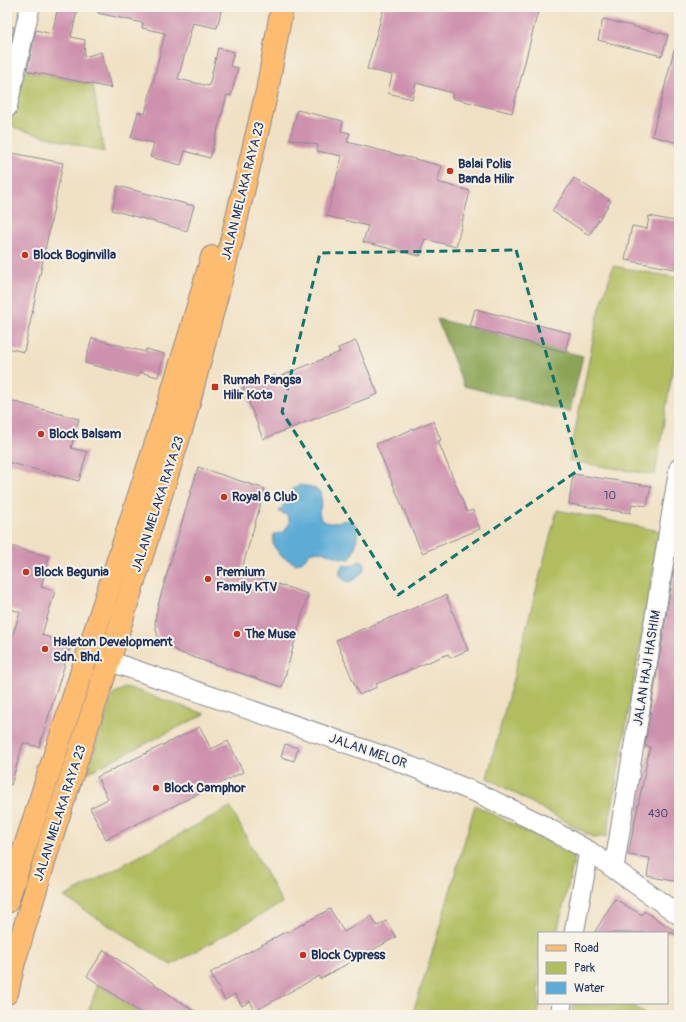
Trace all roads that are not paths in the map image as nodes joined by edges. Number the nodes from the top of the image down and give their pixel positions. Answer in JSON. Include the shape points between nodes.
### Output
{"nodes":[{"id":1,"x":30,"y":7,"type":"edge"},
{"id":2,"x":267,"y":7,"type":"edge"},
{"id":3,"x":282,"y":7,"type":"edge"},
{"id":4,"x":7,"y":108,"type":"edge"},
{"id":5,"x":175,"y":418,"type":"junction"},
{"id":6,"x":679,"y":468,"type":"edge"},
{"id":7,"x":671,"y":570,"type":"edge"},
{"id":8,"x":109,"y":661,"type":"junction"},
{"id":9,"x":589,"y":851,"type":"junction"},
{"id":10,"x":614,"y":868,"type":"junction"},
{"id":11,"x":7,"y":902,"type":"edge"},
{"id":12,"x":679,"y":915,"type":"edge"},
{"id":13,"x":574,"y":932,"type":"edge"},
{"id":14,"x":7,"y":993,"type":"edge"},
{"id":15,"x":562,"y":1004,"type":"edge"},
{"id":16,"x":560,"y":1015,"type":"edge"}],
"edges":[{"from":1,"to":4,"type":"street"},
{"from":2,"to":5,"type":"main road","name":"JALAN MELAKA RAYA 23","via":[[256,73],[230,188],[193,324]]},
{"from":3,"to":5,"type":"main road","name":"JALAN MELAKA RAYA 23","via":[[267,91],[232,238]]},
{"from":5,"to":8,"type":"main road","name":"JALAN MELAKA RAYA 23"},
{"from":5,"to":11,"type":"main road","name":"JALAN MELAKA RAYA 23"},
{"from":6,"to":7,"type":"street","name":"JALAN HAJI HASHIM"},
{"from":7,"to":10,"type":"street","name":"JALAN HAJI HASHIM"},
{"from":8,"to":9,"type":"street","name":"JALAN MELOR","via":[[395,760],[482,795]]},
{"from":8,"to":14,"type":"main road","name":"JALAN MELAKA RAYA 23","via":[[48,849]]},
{"from":9,"to":10,"type":"street","name":"JALAN MELOR"},
{"from":9,"to":13,"type":"street"},
{"from":10,"to":12,"type":"street","name":"JALAN MELOR"},
{"from":15,"to":16,"type":"street"}]}
